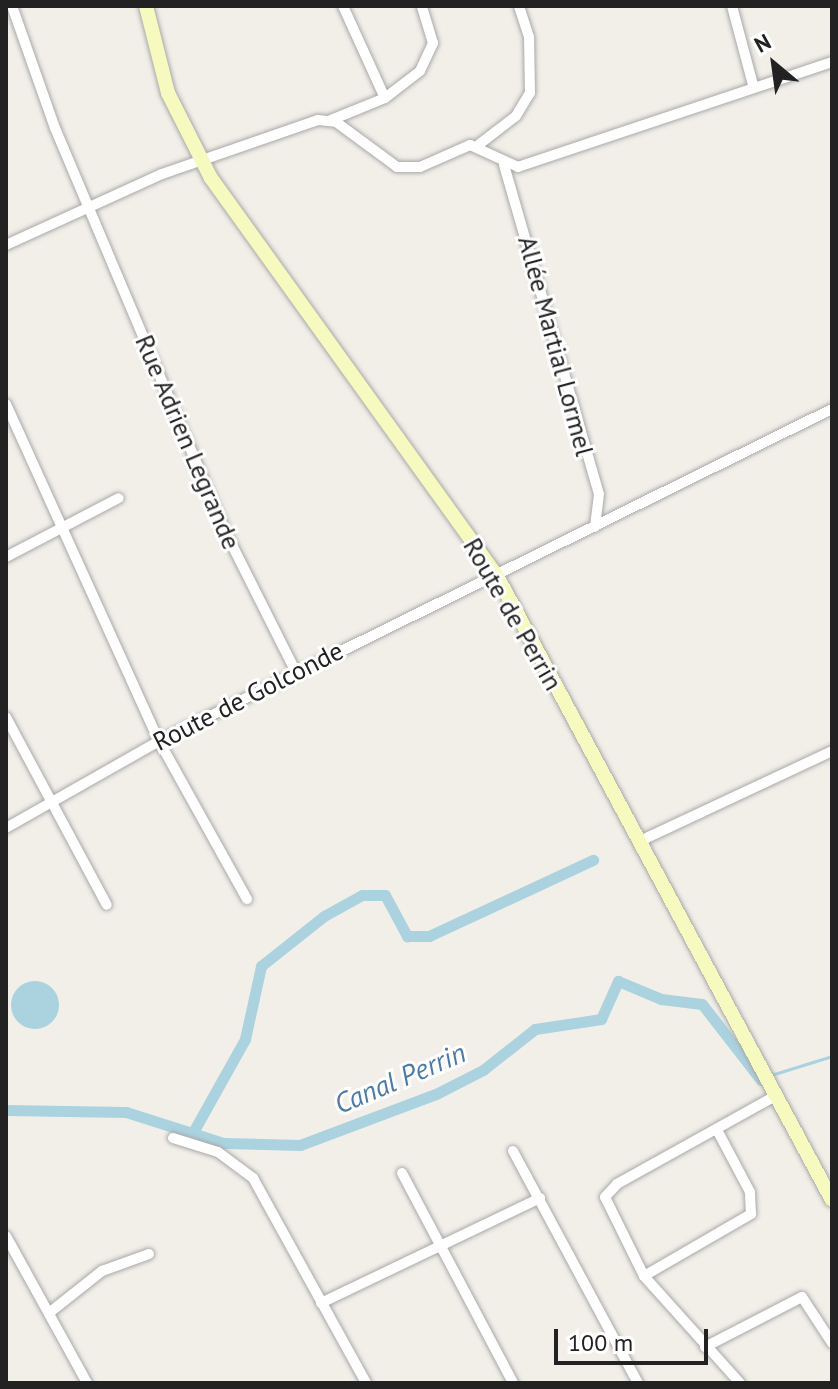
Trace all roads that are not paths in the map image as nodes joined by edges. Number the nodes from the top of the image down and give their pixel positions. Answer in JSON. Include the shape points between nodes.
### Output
{"nodes":[{"id":1,"x":12,"y":6,"type":"edge"},
{"id":2,"x":146,"y":6,"type":"edge"},
{"id":3,"x":343,"y":6,"type":"edge"},
{"id":4,"x":422,"y":6,"type":"edge"},
{"id":5,"x":519,"y":6,"type":"edge"},
{"id":6,"x":732,"y":6,"type":"edge"},
{"id":7,"x":832,"y":62,"type":"edge"},
{"id":8,"x":753,"y":85,"type":"junction"},
{"id":9,"x":385,"y":98,"type":"junction"},
{"id":10,"x":331,"y":120,"type":"junction"},
{"id":11,"x":477,"y":146,"type":"junction"},
{"id":12,"x":202,"y":161,"type":"junction"},
{"id":13,"x":504,"y":165,"type":"junction"},
{"id":14,"x":89,"y":207,"type":"junction"},
{"id":15,"x":6,"y":245,"type":"edge"},
{"id":16,"x":6,"y":404,"type":"edge"},
{"id":17,"x":832,"y":409,"type":"edge"},
{"id":18,"x":119,"y":498,"type":"dead end"},
{"id":19,"x":595,"y":527,"type":"junction"},
{"id":20,"x":61,"y":531,"type":"junction"},
{"id":21,"x":6,"y":557,"type":"edge"},
{"id":22,"x":496,"y":574,"type":"junction"},
{"id":23,"x":296,"y":672,"type":"junction"},
{"id":24,"x":6,"y":717,"type":"edge"},
{"id":25,"x":159,"y":741,"type":"junction"},
{"id":26,"x":832,"y":751,"type":"edge"},
{"id":27,"x":50,"y":797,"type":"junction"},
{"id":28,"x":6,"y":828,"type":"edge"},
{"id":29,"x":640,"y":841,"type":"junction"},
{"id":30,"x":247,"y":899,"type":"dead end"},
{"id":31,"x":107,"y":905,"type":"dead end"},
{"id":32,"x":772,"y":1090,"type":"junction"},
{"id":33,"x":717,"y":1130,"type":"junction"},
{"id":34,"x":173,"y":1138,"type":"dead end"},
{"id":35,"x":513,"y":1151,"type":"dead end"},
{"id":36,"x":402,"y":1173,"type":"dead end"},
{"id":37,"x":540,"y":1198,"type":"junction"},
{"id":38,"x":832,"y":1200,"type":"edge"},
{"id":39,"x":6,"y":1236,"type":"edge"},
{"id":40,"x":441,"y":1248,"type":"junction"},
{"id":41,"x":149,"y":1254,"type":"dead end"},
{"id":42,"x":644,"y":1276,"type":"junction"},
{"id":43,"x":321,"y":1303,"type":"junction"},
{"id":44,"x":49,"y":1313,"type":"junction"},
{"id":45,"x":832,"y":1343,"type":"edge"},
{"id":46,"x":705,"y":1347,"type":"junction"},
{"id":47,"x":87,"y":1383,"type":"edge"},
{"id":48,"x":366,"y":1383,"type":"edge"},
{"id":49,"x":513,"y":1383,"type":"edge"},
{"id":50,"x":638,"y":1383,"type":"edge"},
{"id":51,"x":740,"y":1383,"type":"edge"}],
"edges":[{"from":1,"to":14,"type":"street","name":"Rue Adrien Legrande"},
{"from":2,"to":12,"type":"main road","name":"Route de Perrin","via":[[168,93]]},
{"from":3,"to":9,"type":"street"},
{"from":4,"to":9,"type":"street","via":[[433,36],[431,53]]},
{"from":5,"to":11,"type":"street","via":[[530,93],[516,116]]},
{"from":6,"to":8,"type":"street"},
{"from":7,"to":8,"type":"street"},
{"from":8,"to":13,"type":"street","via":[[523,166]]},
{"from":9,"to":10,"type":"street"},
{"from":10,"to":11,"type":"street","via":[[402,168]]},
{"from":10,"to":12,"type":"street"},
{"from":11,"to":13,"type":"street"},
{"from":12,"to":14,"type":"street"},
{"from":12,"to":22,"type":"main road","name":"Route de Perrin"},
{"from":13,"to":19,"type":"street","name":"Allée Martial Lormel","via":[[599,494]]},
{"from":14,"to":15,"type":"street"},
{"from":14,"to":23,"type":"street","name":"Rue Adrien Legrande","via":[[236,556]]},
{"from":16,"to":20,"type":"street"},
{"from":17,"to":19,"type":"street","name":"Route de Golconde"},
{"from":18,"to":20,"type":"street"},
{"from":19,"to":22,"type":"street","name":"Route de Golconde"},
{"from":20,"to":21,"type":"street"},
{"from":20,"to":25,"type":"street"},
{"from":22,"to":23,"type":"street","name":"Route de Golconde"},
{"from":22,"to":29,"type":"main road","name":"Route de Perrin"},
{"from":23,"to":25,"type":"street","name":"Route de Golconde"},
{"from":24,"to":27,"type":"street"},
{"from":25,"to":27,"type":"street","name":"Route de Golconde"},
{"from":25,"to":30,"type":"street"},
{"from":26,"to":29,"type":"street"},
{"from":27,"to":28,"type":"street","name":"Route de Golconde"},
{"from":27,"to":31,"type":"street"},
{"from":29,"to":32,"type":"main road","name":"Route de Perrin"},
{"from":32,"to":33,"type":"street"},
{"from":32,"to":38,"type":"main road","name":"Route de Perrin"},
{"from":33,"to":42,"type":"street","via":[[750,1192],[751,1214]]},
{"from":33,"to":42,"type":"street","via":[[607,1192],[608,1214]]},
{"from":34,"to":43,"type":"street","via":[[218,1152],[253,1178]]},
{"from":35,"to":37,"type":"street"},
{"from":36,"to":40,"type":"street"},
{"from":37,"to":40,"type":"street"},
{"from":37,"to":50,"type":"street"},
{"from":39,"to":44,"type":"street"},
{"from":40,"to":43,"type":"street"},
{"from":40,"to":49,"type":"street"},
{"from":41,"to":44,"type":"street","via":[[102,1271]]},
{"from":42,"to":46,"type":"street"},
{"from":43,"to":48,"type":"street"},
{"from":44,"to":47,"type":"street"},
{"from":45,"to":46,"type":"street","via":[[802,1297]]},
{"from":46,"to":51,"type":"street"}]}
